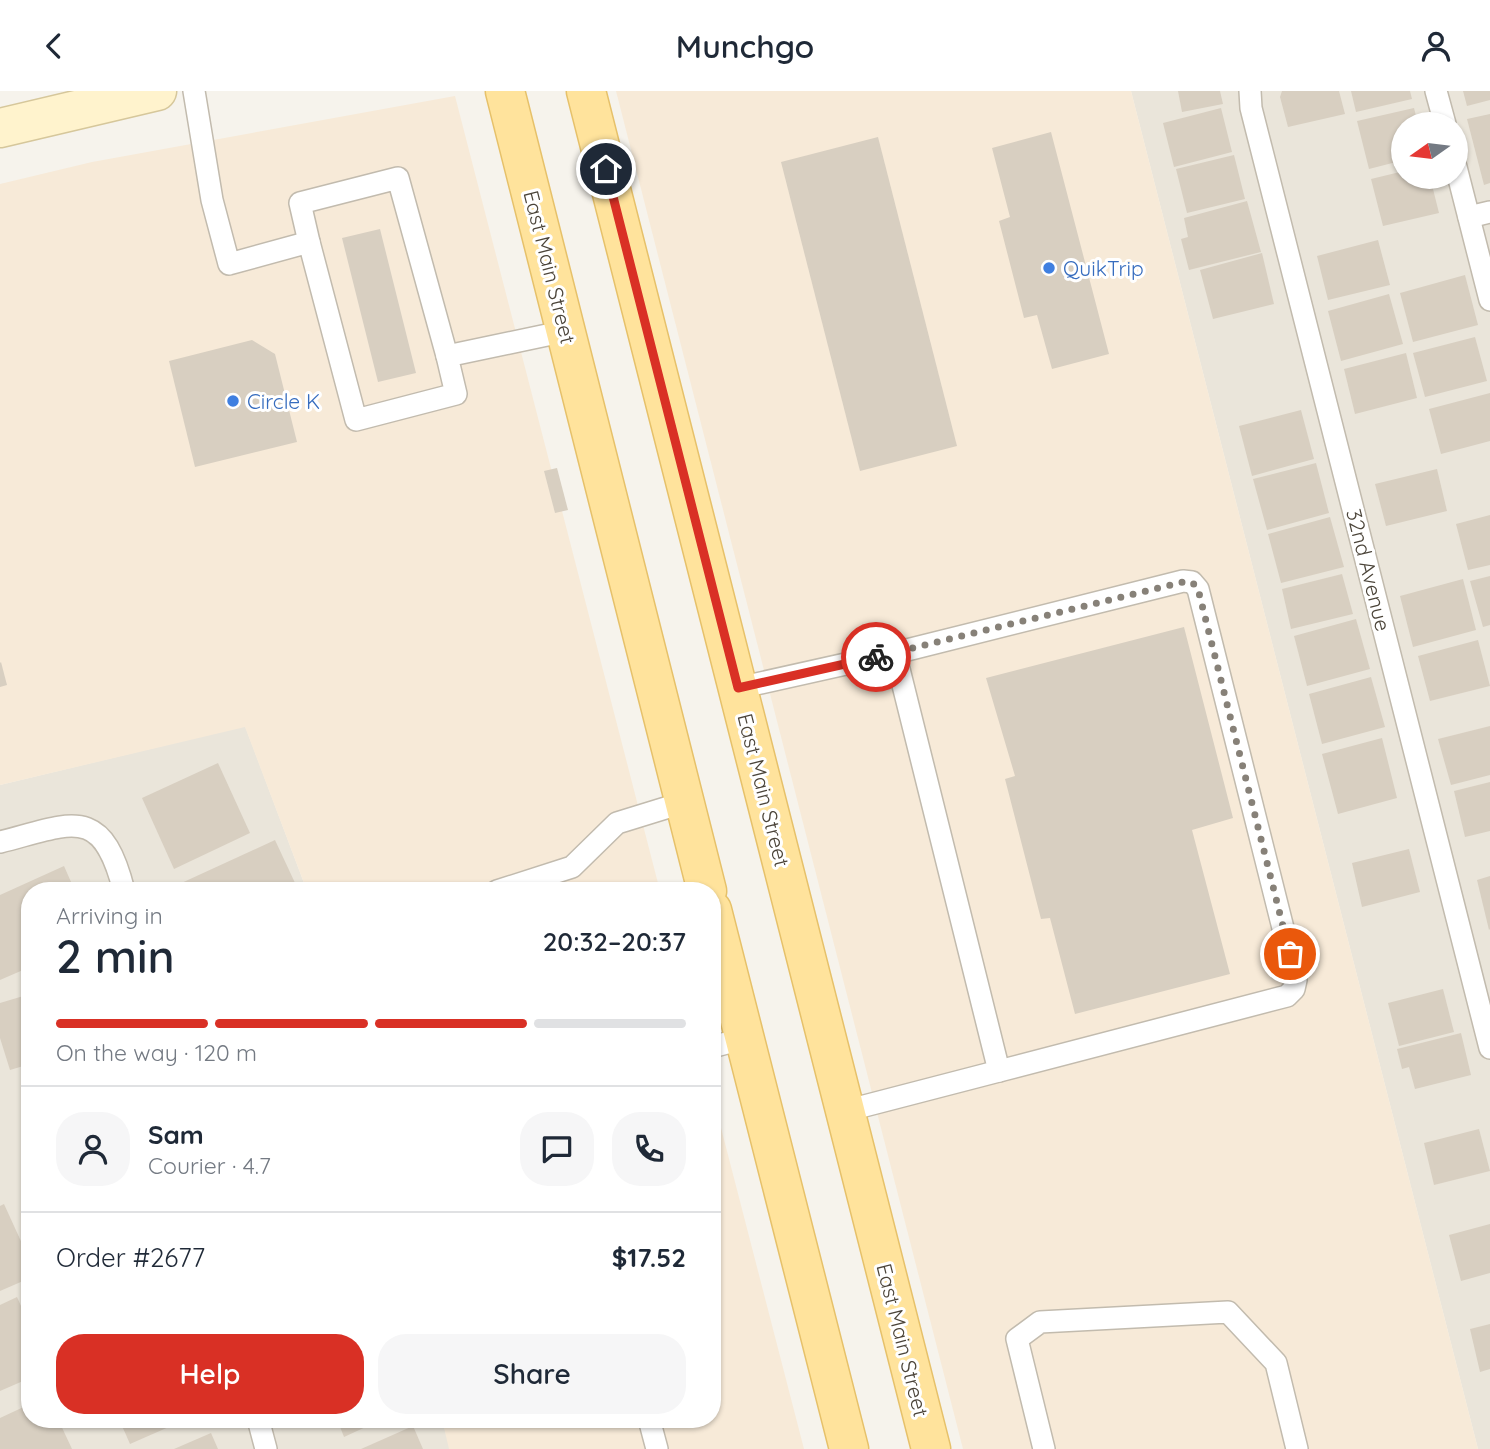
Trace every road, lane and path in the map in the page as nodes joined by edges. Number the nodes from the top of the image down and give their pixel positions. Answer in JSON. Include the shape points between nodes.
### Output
{"nodes":[{"id":1,"x":157,"y":91,"type":"edge"},
{"id":2,"x":194,"y":91,"type":"edge"},
{"id":3,"x":505,"y":91,"type":"edge"},
{"id":4,"x":586,"y":91,"type":"edge"},
{"id":5,"x":1250,"y":91,"type":"edge"},
{"id":6,"x":1436,"y":91,"type":"edge"},
{"id":7,"x":1442,"y":112,"type":"edge"},
{"id":8,"x":0,"y":128,"type":"edge"},
{"id":9,"x":1462,"y":189,"type":"edge"},
{"id":10,"x":1490,"y":212,"type":"edge"},
{"id":11,"x":1469,"y":217,"type":"junction"},
{"id":12,"x":309,"y":242,"type":"junction"},
{"id":13,"x":1490,"y":300,"type":"edge"},
{"id":14,"x":566,"y":331,"type":"junction"},
{"id":15,"x":447,"y":356,"type":"junction"},
{"id":16,"x":895,"y":653,"type":"junction"},
{"id":17,"x":738,"y":688,"type":"junction"},
{"id":18,"x":685,"y":802,"type":"junction"},
{"id":19,"x":0,"y":842,"type":"edge"},
{"id":20,"x":122,"y":882,"type":"edge"},
{"id":21,"x":525,"y":882,"type":"edge"},
{"id":22,"x":705,"y":882,"type":"edge"},
{"id":23,"x":721,"y":985,"type":"edge"},
{"id":24,"x":728,"y":1043,"type":"edge"},
{"id":25,"x":1490,"y":1048,"type":"edge"},
{"id":26,"x":999,"y":1071,"type":"junction"},
{"id":27,"x":845,"y":1111,"type":"junction"},
{"id":28,"x":260,"y":1428,"type":"edge"},
{"id":29,"x":651,"y":1428,"type":"edge"},
{"id":30,"x":265,"y":1449,"type":"edge"},
{"id":31,"x":657,"y":1449,"type":"edge"},
{"id":32,"x":849,"y":1449,"type":"edge"},
{"id":33,"x":931,"y":1449,"type":"edge"},
{"id":34,"x":1044,"y":1449,"type":"edge"},
{"id":35,"x":1297,"y":1449,"type":"edge"}],
"edges":[{"from":1,"to":8,"type":"main road"},
{"from":2,"to":12,"type":"lane","via":[[212,200],[229,264]]},
{"from":3,"to":14,"type":"main road","name":"East Main Street"},
{"from":4,"to":17,"type":"main road","name":"East Main Street"},
{"from":5,"to":25,"type":"lane","name":"32nd Avenue"},
{"from":6,"to":7,"type":"lane"},
{"from":9,"to":11,"type":"lane"},
{"from":10,"to":11,"type":"lane"},
{"from":11,"to":13,"type":"lane"},
{"from":12,"to":15,"type":"lane","via":[[300,203],[398,178]]},
{"from":12,"to":15,"type":"lane","via":[[356,420],[456,394]]},
{"from":14,"to":15,"type":"lane"},
{"from":14,"to":18,"type":"main road","name":"East Main Street"},
{"from":16,"to":17,"type":"lane"},
{"from":16,"to":26,"type":"lane"},
{"from":16,"to":26,"type":"lane","via":[[1192,582],[1198,589],[1297,980],[1287,996]]},
{"from":17,"to":27,"type":"main road","name":"East Main Street"},
{"from":18,"to":21,"type":"lane","via":[[617,823],[572,867]]},
{"from":18,"to":22,"type":"main road","name":"East Main Street"},
{"from":19,"to":20,"type":"lane","via":[[84,827],[97,832],[107,844]]},
{"from":23,"to":24,"type":"main road"},
{"from":24,"to":32,"type":"main road"},
{"from":26,"to":27,"type":"lane"},
{"from":27,"to":33,"type":"main road","name":"East Main Street"},
{"from":28,"to":30,"type":"lane"},
{"from":29,"to":31,"type":"lane"},
{"from":34,"to":35,"type":"lane","via":[[1017,1339],[1024,1333],[1040,1322],[1228,1312],[1276,1363]]}]}
